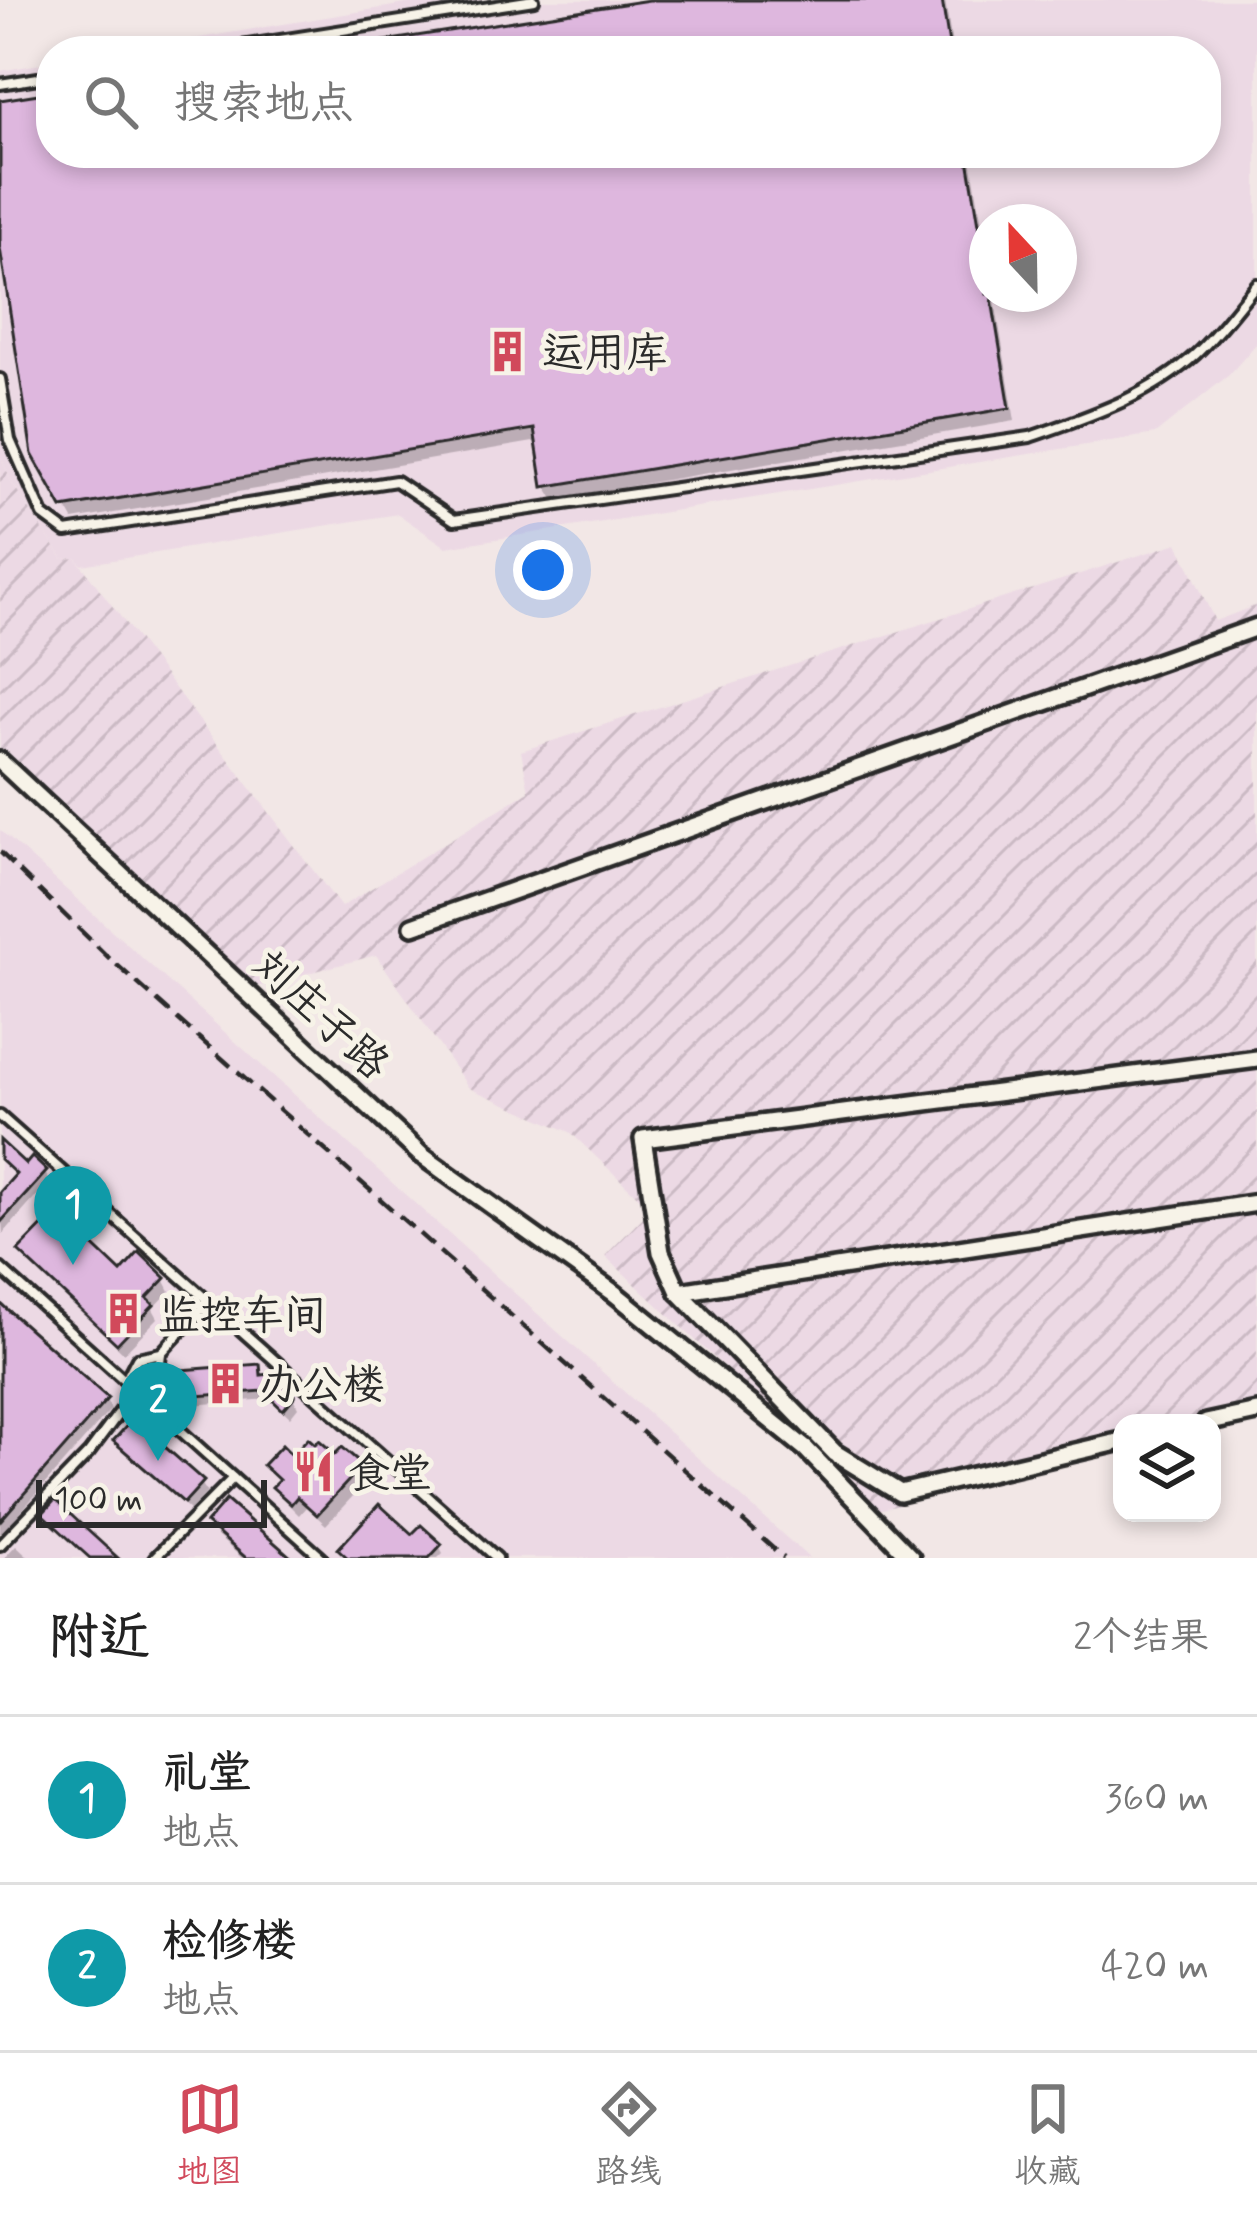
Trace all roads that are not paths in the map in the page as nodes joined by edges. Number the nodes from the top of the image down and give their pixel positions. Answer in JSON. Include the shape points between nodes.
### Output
{"nodes":[{"id":1,"x":534,"y":0,"type":"edge"},
{"id":2,"x":305,"y":36,"type":"edge"},
{"id":3,"x":36,"y":78,"type":"edge"},
{"id":4,"x":0,"y":84,"type":"edge"},
{"id":5,"x":1257,"y":284,"type":"edge"},
{"id":6,"x":0,"y":380,"type":"edge"},
{"id":7,"x":1257,"y":627,"type":"edge"},
{"id":8,"x":0,"y":761,"type":"edge"},
{"id":9,"x":413,"y":926,"type":"dead end"},
{"id":10,"x":1257,"y":1059,"type":"edge"},
{"id":11,"x":0,"y":1116,"type":"edge"},
{"id":12,"x":1257,"y":1203,"type":"edge"},
{"id":13,"x":0,"y":1268,"type":"edge"},
{"id":14,"x":679,"y":1292,"type":"junction"},
{"id":15,"x":209,"y":1300,"type":"junction"},
{"id":16,"x":161,"y":1353,"type":"junction"},
{"id":17,"x":125,"y":1381,"type":"junction"},
{"id":18,"x":136,"y":1390,"type":"junction"},
{"id":19,"x":146,"y":1400,"type":"junction"},
{"id":20,"x":1257,"y":1412,"type":"edge"},
{"id":21,"x":1221,"y":1420,"type":"edge"},
{"id":22,"x":1113,"y":1443,"type":"edge"},
{"id":23,"x":233,"y":1478,"type":"junction"},
{"id":24,"x":0,"y":1545,"type":"edge"},
{"id":25,"x":154,"y":1558,"type":"edge"},
{"id":26,"x":322,"y":1558,"type":"edge"},
{"id":27,"x":497,"y":1558,"type":"edge"},
{"id":28,"x":911,"y":1558,"type":"edge"}],
"edges":[{"from":1,"to":2,"type":"lane"},
{"from":3,"to":4,"type":"lane"},
{"from":5,"to":6,"type":"lane","via":[[1196,354],[1157,383],[1030,436],[454,520],[396,481],[66,532],[43,514],[10,440]]},
{"from":7,"to":9,"type":"street"},
{"from":8,"to":28,"type":"street","name":"刘庄子路","via":[[421,1155],[614,1293],[806,1449]]},
{"from":10,"to":14,"type":"street","via":[[643,1139],[661,1252]]},
{"from":11,"to":15,"type":"lane"},
{"from":12,"to":14,"type":"street"},
{"from":13,"to":17,"type":"lane"},
{"from":14,"to":22,"type":"street","via":[[835,1453],[900,1493]]},
{"from":15,"to":16,"type":"lane"},
{"from":15,"to":27,"type":"lane"},
{"from":16,"to":17,"type":"lane","via":[[137,1358]]},
{"from":16,"to":19,"type":"lane"},
{"from":17,"to":18,"type":"lane"},
{"from":18,"to":19,"type":"lane"},
{"from":18,"to":24,"type":"lane","via":[[89,1453]]},
{"from":19,"to":23,"type":"lane"},
{"from":20,"to":21,"type":"street"},
{"from":23,"to":25,"type":"lane"},
{"from":23,"to":26,"type":"lane"}]}
